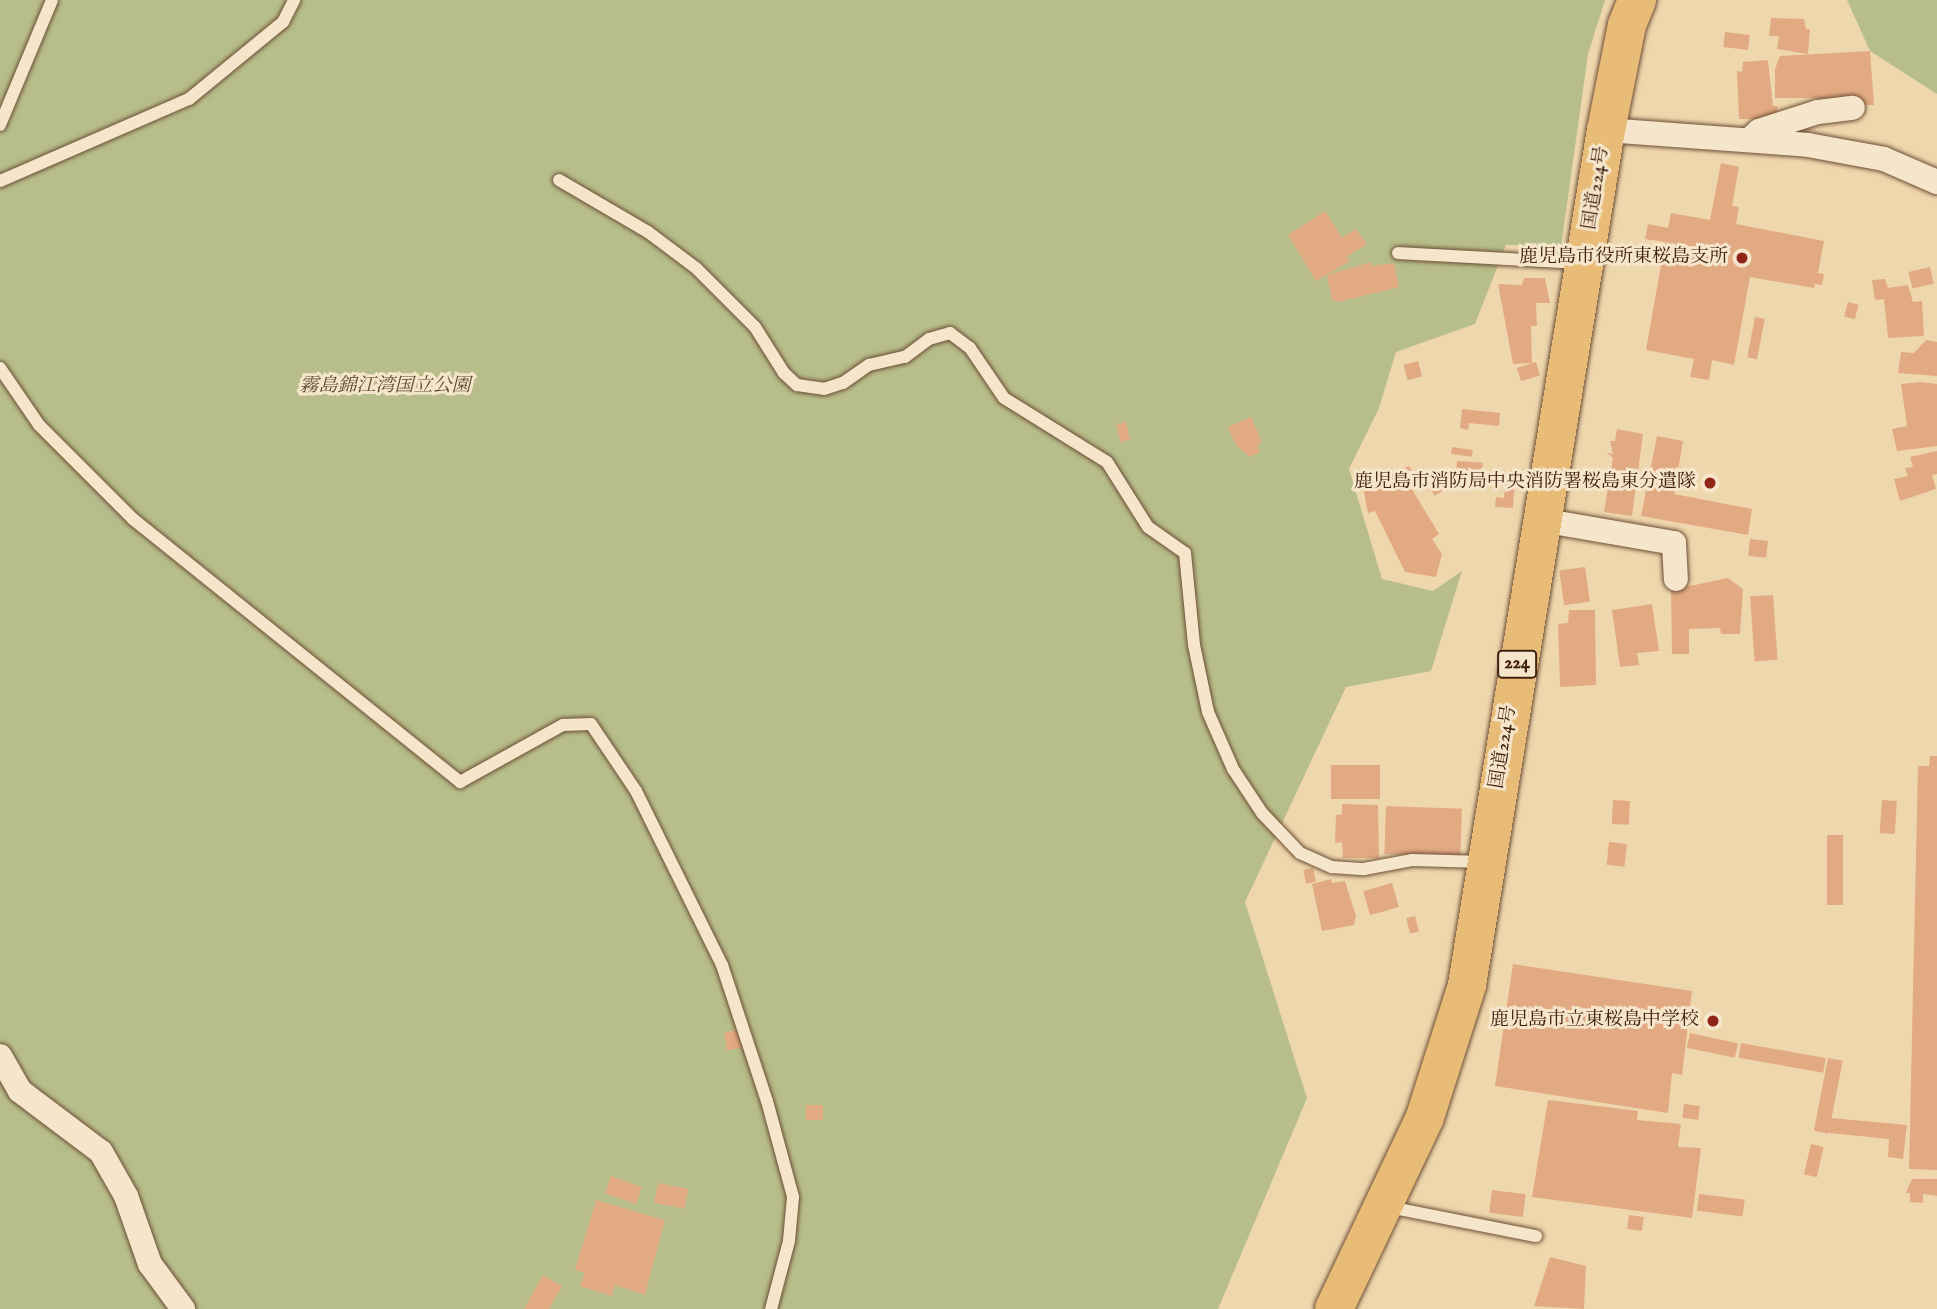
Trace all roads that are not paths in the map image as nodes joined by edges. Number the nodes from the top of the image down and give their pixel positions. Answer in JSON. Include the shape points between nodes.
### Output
{"nodes":[{"id":1,"x":52,"y":0,"type":"edge"},
{"id":2,"x":294,"y":0,"type":"edge"},
{"id":3,"x":1637,"y":0,"type":"edge"},
{"id":4,"x":1853,"y":108,"type":"dead end"},
{"id":5,"x":0,"y":125,"type":"edge"},
{"id":6,"x":1606,"y":130,"type":"junction"},
{"id":7,"x":1749,"y":141,"type":"junction"},
{"id":8,"x":559,"y":180,"type":"dead end"},
{"id":9,"x":0,"y":181,"type":"edge"},
{"id":10,"x":1937,"y":182,"type":"edge"},
{"id":11,"x":1398,"y":253,"type":"dead end"},
{"id":12,"x":1584,"y":264,"type":"junction"},
{"id":13,"x":0,"y":368,"type":"edge"},
{"id":14,"x":1541,"y":520,"type":"junction"},
{"id":15,"x":1676,"y":579,"type":"dead end"},
{"id":16,"x":1485,"y":862,"type":"junction"},
{"id":17,"x":0,"y":1056,"type":"edge"},
{"id":18,"x":1385,"y":1206,"type":"junction"},
{"id":19,"x":1536,"y":1236,"type":"dead end"},
{"id":20,"x":1342,"y":1301,"type":"edge"},
{"id":21,"x":183,"y":1309,"type":"edge"},
{"id":22,"x":771,"y":1309,"type":"edge"}],
"edges":[{"from":1,"to":5,"type":"lane"},
{"from":2,"to":9,"type":"lane","via":[[283,22],[189,99]]},
{"from":3,"to":6,"type":"highway","name":"国道224号","number":"224","via":[[1627,25]]},
{"from":4,"to":7,"type":"street","via":[[1759,131]]},
{"from":6,"to":7,"type":"street"},
{"from":6,"to":12,"type":"highway","name":"国道224号","number":"224"},
{"from":7,"to":10,"type":"street","via":[[1884,159]]},
{"from":8,"to":16,"type":"lane","via":[[648,232],[696,268],[755,327],[797,385],[824,389],[869,365],[905,357],[929,339],[950,334],[960,341],[1004,398],[1107,462],[1148,527],[1185,553],[1194,645],[1209,712],[1233,769],[1262,813],[1300,853],[1332,867],[1364,869],[1412,860]]},
{"from":11,"to":12,"type":"lane"},
{"from":12,"to":14,"type":"highway","name":"国道224号","number":"224"},
{"from":13,"to":22,"type":"lane","via":[[38,425],[133,519],[460,782],[563,725],[591,724],[636,791],[722,965],[766,1101],[793,1197],[789,1241]]},
{"from":14,"to":15,"type":"street","via":[[1674,542]]},
{"from":14,"to":16,"type":"highway","name":"国道224号","number":"224"},
{"from":16,"to":18,"type":"highway","name":"国道224号","number":"224","via":[[1467,985],[1443,1071]]},
{"from":17,"to":21,"type":"street","via":[[20,1091],[102,1152],[126,1196],[150,1264]]},
{"from":18,"to":19,"type":"lane"},
{"from":18,"to":20,"type":"highway","name":"国道224号","number":"224"}]}
